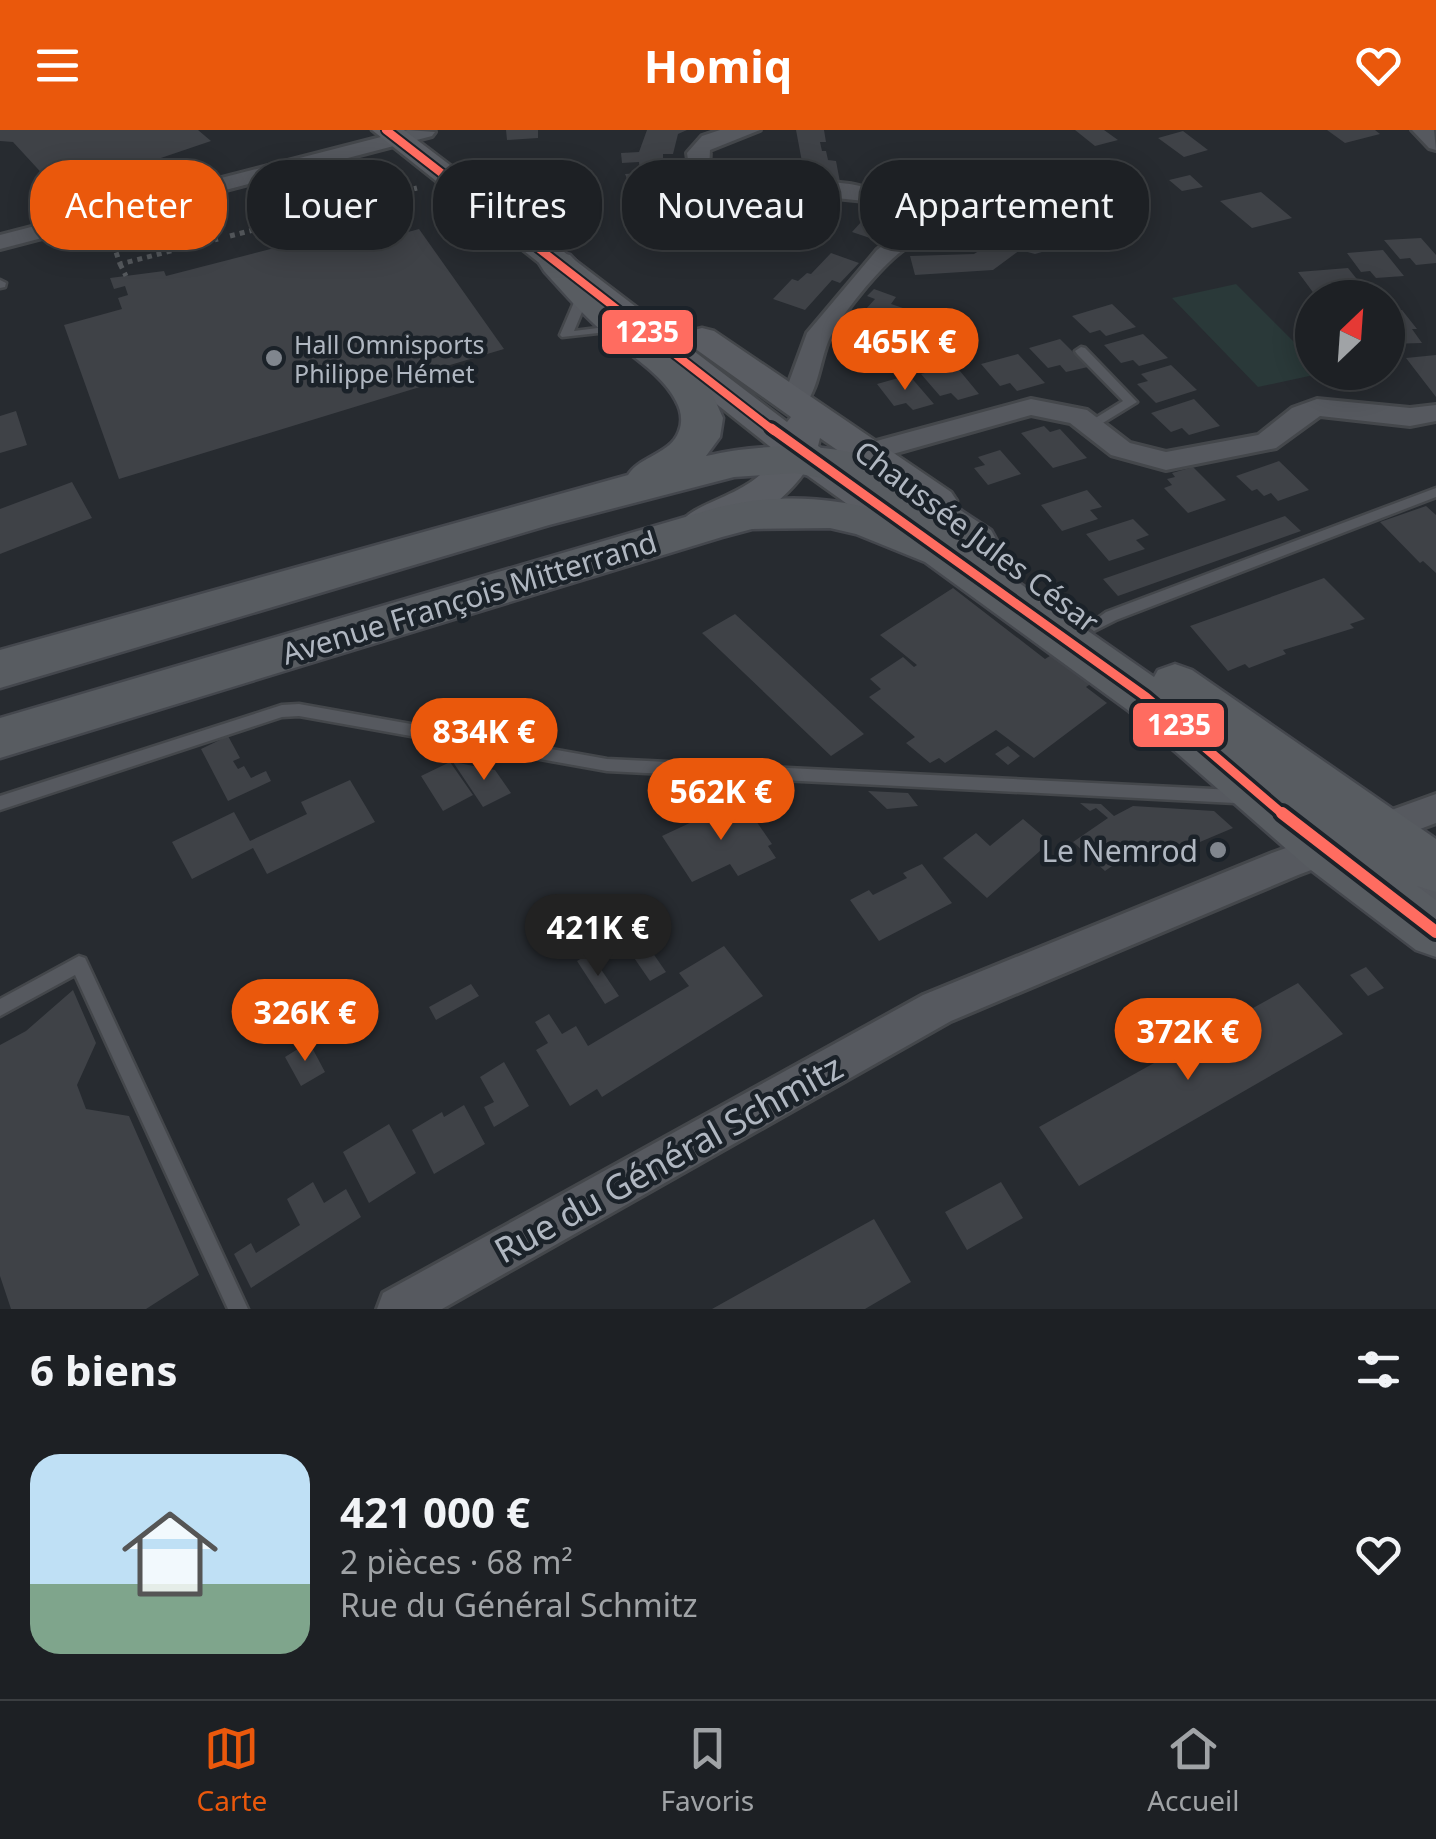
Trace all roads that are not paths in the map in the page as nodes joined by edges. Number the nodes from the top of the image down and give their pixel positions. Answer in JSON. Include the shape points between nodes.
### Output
{"nodes":[{"id":1,"x":750,"y":130,"type":"edge"},
{"id":2,"x":1422,"y":130,"type":"edge"},
{"id":3,"x":408,"y":133,"type":"edge"},
{"id":4,"x":1436,"y":144,"type":"edge"},
{"id":5,"x":227,"y":184,"type":"edge"},
{"id":6,"x":860,"y":193,"type":"edge"},
{"id":7,"x":30,"y":234,"type":"edge"},
{"id":8,"x":0,"y":242,"type":"edge"},
{"id":9,"x":890,"y":250,"type":"edge"},
{"id":10,"x":557,"y":263,"type":"junction"},
{"id":11,"x":1082,"y":351,"type":"dead end"},
{"id":12,"x":1436,"y":412,"type":"edge"},
{"id":13,"x":1093,"y":425,"type":"junction"},
{"id":14,"x":795,"y":436,"type":"junction"},
{"id":15,"x":868,"y":452,"type":"junction"},
{"id":16,"x":1436,"y":492,"type":"edge"},
{"id":17,"x":544,"y":512,"type":"junction"},
{"id":18,"x":954,"y":544,"type":"junction"},
{"id":19,"x":580,"y":564,"type":"junction"},
{"id":20,"x":1094,"y":626,"type":"junction"},
{"id":21,"x":0,"y":669,"type":"edge"},
{"id":22,"x":1146,"y":697,"type":"junction"},
{"id":23,"x":0,"y":738,"type":"edge"},
{"id":24,"x":1255,"y":790,"type":"junction"},
{"id":25,"x":6,"y":801,"type":"edge"},
{"id":26,"x":1436,"y":808,"type":"edge"},
{"id":27,"x":1382,"y":830,"type":"junction"},
{"id":28,"x":1326,"y":850,"type":"junction"},
{"id":29,"x":1436,"y":869,"type":"edge"},
{"id":30,"x":1436,"y":899,"type":"edge"},
{"id":31,"x":1436,"y":932,"type":"edge"},
{"id":32,"x":0,"y":1008,"type":"edge"},
{"id":33,"x":238,"y":1309,"type":"edge"},
{"id":34,"x":399,"y":1309,"type":"edge"}],
"edges":[{"from":1,"to":6,"type":"street","via":[[702,145],[695,152],[698,175],[737,189]]},
{"from":2,"to":4,"type":"street"},
{"from":3,"to":5,"type":"street"},
{"from":3,"to":10,"type":"main road","name":"Chaussée Jules César"},
{"from":3,"to":14,"type":"main road","name":"Chaussée Jules César","via":[[734,363]]},
{"from":7,"to":8,"type":"street"},
{"from":9,"to":14,"type":"street","via":[[828,318],[815,342]]},
{"from":10,"to":14,"type":"main road","name":"Chaussée Jules César"},
{"from":10,"to":17,"type":"main road","via":[[695,392],[702,407],[697,438],[675,464]]},
{"from":11,"to":13,"type":"lane","via":[[1131,402]]},
{"from":12,"to":13,"type":"street","via":[[1410,417],[1317,407],[1266,442],[1166,461],[1131,454]]},
{"from":13,"to":15,"type":"street","via":[[1032,407]]},
{"from":14,"to":15,"type":"main road","name":"Chaussée Jules César"},
{"from":14,"to":17,"type":"main road","via":[[734,464]]},
{"from":14,"to":18,"type":"main road","via":[[840,464],[885,480]]},
{"from":14,"to":19,"type":"main road","via":[[772,488],[748,506]]},
{"from":15,"to":18,"type":"main road","name":"Chaussée Jules César","via":[[951,512]]},
{"from":16,"to":20,"type":"lane"},
{"from":17,"to":21,"type":"main road","name":"Avenue François Mitterrand"},
{"from":18,"to":19,"type":"main road","name":"Avenue François Mitterrand","via":[[830,513],[788,512],[734,518]]},
{"from":18,"to":20,"type":"main road","name":"Chaussée Jules César"},
{"from":18,"to":22,"type":"main road","name":"Chaussée Jules César"},
{"from":19,"to":23,"type":"main road","name":"Avenue François Mitterrand"},
{"from":20,"to":27,"type":"main road","name":"Chaussée Jules César"},
{"from":22,"to":24,"type":"main road","name":"Chaussée Jules César"},
{"from":22,"to":27,"type":"street","via":[[1330,809]]},
{"from":24,"to":25,"type":"lane","via":[[1234,797],[607,765],[299,710]]},
{"from":24,"to":28,"type":"main road","name":"Chaussée Jules César"},
{"from":26,"to":27,"type":"street"},
{"from":27,"to":28,"type":"street","name":"Rue du Général Schmitz"},
{"from":27,"to":29,"type":"main road","name":"Chaussée Jules César"},
{"from":28,"to":30,"type":"street","via":[[1382,866]]},
{"from":28,"to":31,"type":"main road","name":"Chaussée Jules César"},
{"from":28,"to":34,"type":"street","name":"Rue du Général Schmitz","via":[[936,1008]]},
{"from":32,"to":33,"type":"lane","via":[[78,964]]}]}
